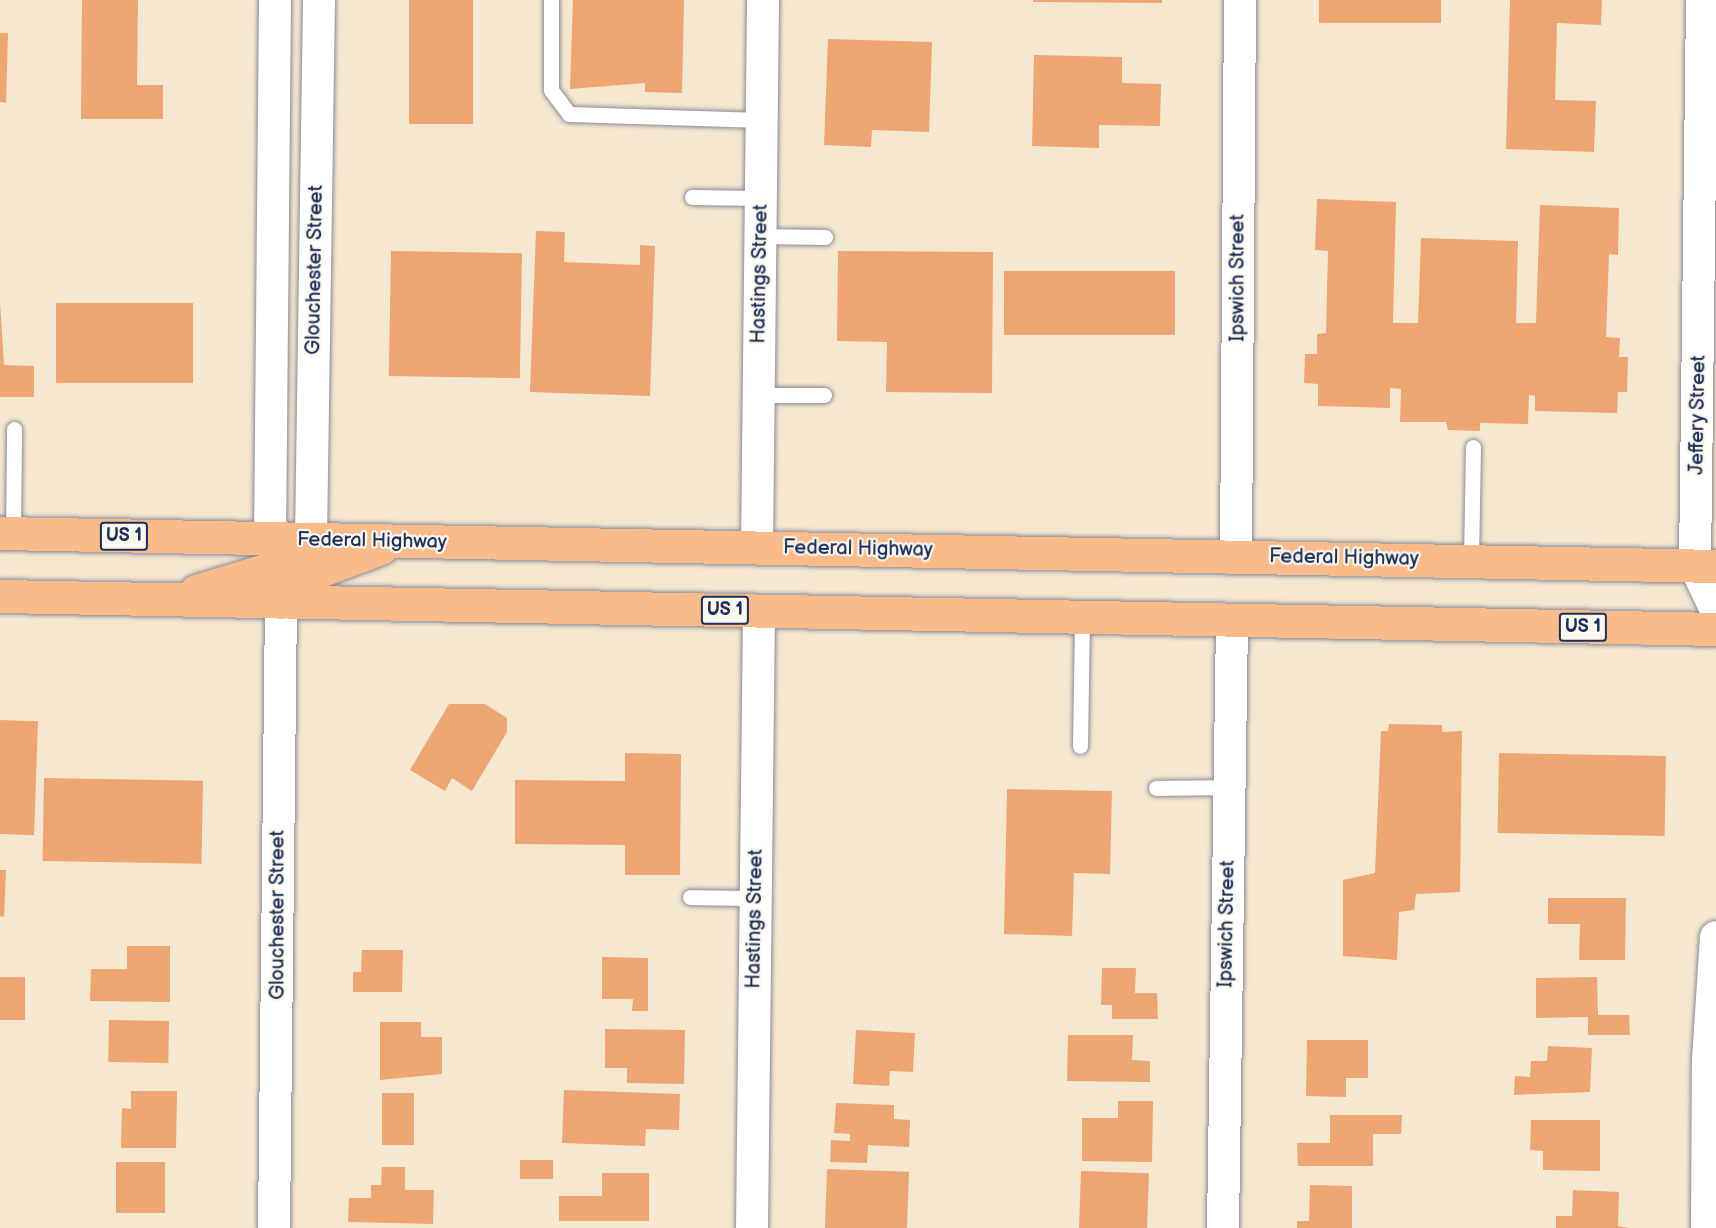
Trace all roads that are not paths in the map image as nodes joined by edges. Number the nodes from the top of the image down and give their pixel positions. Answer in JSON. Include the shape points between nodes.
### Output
{"nodes":[{"id":1,"x":275,"y":0,"type":"edge"},
{"id":2,"x":319,"y":0,"type":"edge"},
{"id":3,"x":551,"y":0,"type":"edge"},
{"id":4,"x":763,"y":0,"type":"edge"},
{"id":5,"x":1240,"y":0,"type":"edge"},
{"id":6,"x":1702,"y":0,"type":"edge"},
{"id":7,"x":762,"y":120,"type":"junction"},
{"id":8,"x":273,"y":196,"type":"junction"},
{"id":9,"x":316,"y":196,"type":"junction"},
{"id":10,"x":692,"y":197,"type":"dead end"},
{"id":11,"x":761,"y":198,"type":"junction"},
{"id":12,"x":760,"y":236,"type":"junction"},
{"id":13,"x":825,"y":237,"type":"dead end"},
{"id":14,"x":1708,"y":317,"type":"edge"},
{"id":15,"x":758,"y":395,"type":"junction"},
{"id":16,"x":824,"y":395,"type":"dead end"},
{"id":17,"x":14,"y":429,"type":"dead end"},
{"id":18,"x":1473,"y":447,"type":"dead end"},
{"id":19,"x":6,"y":533,"type":"edge"},
{"id":20,"x":270,"y":539,"type":"junction"},
{"id":21,"x":311,"y":539,"type":"junction"},
{"id":22,"x":397,"y":542,"type":"junction"},
{"id":23,"x":757,"y":548,"type":"junction"},
{"id":24,"x":1236,"y":555,"type":"junction"},
{"id":25,"x":1471,"y":561,"type":"junction"},
{"id":26,"x":1706,"y":566,"type":"edge"},
{"id":27,"x":0,"y":596,"type":"edge"},
{"id":28,"x":169,"y":599,"type":"junction"},
{"id":29,"x":281,"y":602,"type":"junction"},
{"id":30,"x":759,"y":610,"type":"junction"},
{"id":31,"x":1716,"y":610,"type":"edge"},
{"id":32,"x":1082,"y":617,"type":"junction"},
{"id":33,"x":1232,"y":620,"type":"junction"},
{"id":34,"x":1716,"y":629,"type":"edge"},
{"id":35,"x":1080,"y":746,"type":"dead end"},
{"id":36,"x":1229,"y":787,"type":"junction"},
{"id":37,"x":1156,"y":788,"type":"dead end"},
{"id":38,"x":690,"y":897,"type":"dead end"},
{"id":39,"x":755,"y":898,"type":"junction"},
{"id":40,"x":1716,"y":937,"type":"edge"},
{"id":41,"x":274,"y":1228,"type":"edge"},
{"id":42,"x":752,"y":1228,"type":"edge"},
{"id":43,"x":1223,"y":1228,"type":"edge"},
{"id":44,"x":1707,"y":1228,"type":"edge"}],
"edges":[{"from":1,"to":8,"type":"street"},
{"from":2,"to":9,"type":"street","name":"Glouchester Street"},
{"from":3,"to":7,"type":"lane","via":[[551,90],[569,114]]},
{"from":4,"to":7,"type":"street","name":"Hastings Street"},
{"from":5,"to":24,"type":"street","name":"Ipswich Street"},
{"from":6,"to":14,"type":"street","name":"Jeffery Street"},
{"from":7,"to":11,"type":"street","name":"Hastings Street"},
{"from":8,"to":9,"type":"street"},
{"from":8,"to":20,"type":"street"},
{"from":9,"to":21,"type":"street","name":"Glouchester Street"},
{"from":10,"to":11,"type":"lane"},
{"from":11,"to":12,"type":"street","name":"Hastings Street"},
{"from":12,"to":13,"type":"lane"},
{"from":12,"to":15,"type":"street","name":"Hastings Street"},
{"from":14,"to":26,"type":"street","name":"Jeffery Street"},
{"from":15,"to":16,"type":"lane"},
{"from":15,"to":23,"type":"street","name":"Hastings Street"},
{"from":17,"to":19,"type":"lane"},
{"from":18,"to":25,"type":"lane"},
{"from":19,"to":20,"type":"main road","name":"Federal Highway","number":"US 1"},
{"from":20,"to":21,"type":"main road","name":"Federal Highway","number":"US 1"},
{"from":21,"to":22,"type":"main road","name":"Federal Highway","number":"US 1"},
{"from":21,"to":28,"type":"main road","via":[[275,567]]},
{"from":22,"to":23,"type":"main road","name":"Federal Highway","number":"US 1"},
{"from":22,"to":29,"type":"main road","via":[[319,571],[295,585]]},
{"from":23,"to":24,"type":"main road","name":"Federal Highway","number":"US 1"},
{"from":24,"to":25,"type":"main road","name":"Federal Highway","number":"US 1"},
{"from":25,"to":26,"type":"main road","name":"Federal Highway","number":"US 1"},
{"from":26,"to":31,"type":"street","name":"Jeffery Street"},
{"from":27,"to":28,"type":"main road","number":"US 1"},
{"from":28,"to":29,"type":"main road","number":"US 1"},
{"from":29,"to":30,"type":"main road","number":"US 1"},
{"from":29,"to":41,"type":"street","name":"Glouchester Street"},
{"from":30,"to":32,"type":"main road","number":"US 1"},
{"from":30,"to":39,"type":"street","name":"Hastings Street"},
{"from":32,"to":33,"type":"main road","number":"US 1"},
{"from":32,"to":35,"type":"lane"},
{"from":33,"to":34,"type":"main road","number":"US 1"},
{"from":33,"to":36,"type":"street","name":"Ipswich Street"},
{"from":36,"to":37,"type":"lane"},
{"from":36,"to":43,"type":"street","name":"Ipswich Street"},
{"from":38,"to":39,"type":"lane"},
{"from":39,"to":42,"type":"street","name":"Hastings Street"},
{"from":40,"to":44,"type":"street"}]}
